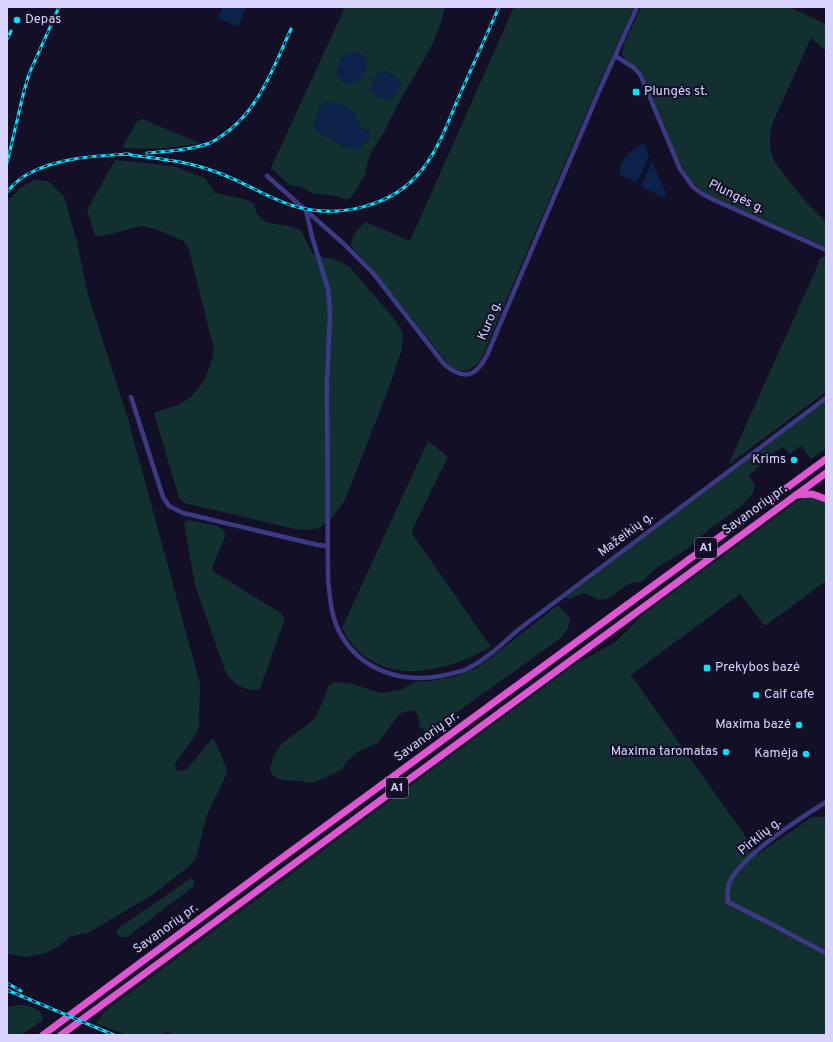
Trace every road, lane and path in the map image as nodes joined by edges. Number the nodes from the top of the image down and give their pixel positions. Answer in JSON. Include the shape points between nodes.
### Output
{"nodes":[{"id":1,"x":637,"y":7,"type":"edge"},
{"id":2,"x":615,"y":56,"type":"junction"},
{"id":3,"x":267,"y":176,"type":"dead end"},
{"id":4,"x":306,"y":211,"type":"junction"},
{"id":5,"x":826,"y":250,"type":"edge"},
{"id":6,"x":131,"y":397,"type":"dead end"},
{"id":7,"x":826,"y":398,"type":"edge"},
{"id":8,"x":826,"y":459,"type":"edge"},
{"id":9,"x":826,"y":473,"type":"edge"},
{"id":10,"x":796,"y":495,"type":"junction"},
{"id":11,"x":826,"y":499,"type":"edge"},
{"id":12,"x":328,"y":546,"type":"junction"},
{"id":13,"x":826,"y":802,"type":"edge"},
{"id":14,"x":826,"y":954,"type":"edge"},
{"id":15,"x":43,"y":1035,"type":"edge"},
{"id":16,"x":61,"y":1035,"type":"edge"}],
"edges":[{"from":1,"to":2,"type":"street","name":"Kuro g."},
{"from":2,"to":4,"type":"street","name":"Kuro g.","via":[[487,355],[482,366],[476,371],[462,375],[453,372],[444,364],[373,273]]},
{"from":2,"to":5,"type":"street","name":"Plungės g.","via":[[634,67],[640,74],[680,170],[693,187],[714,200]]},
{"from":3,"to":4,"type":"street","name":"Kuro g."},
{"from":4,"to":12,"type":"street","name":"Mažeikių g.","via":[[328,289],[330,314],[327,382]]},
{"from":6,"to":12,"type":"street","via":[[163,497],[169,506],[183,513]]},
{"from":7,"to":12,"type":"street","name":"Mažeikių g.","via":[[518,630],[485,659],[466,669],[434,677],[407,678],[384,673],[359,656],[348,645],[335,621],[328,579]]},
{"from":8,"to":15,"type":"highway","name":"Savanorių pr.","number":"A1"},
{"from":9,"to":10,"type":"highway","name":"Savanorių pr.","number":"A1"},
{"from":10,"to":11,"type":"highway","via":[[812,494]]},
{"from":10,"to":16,"type":"highway","name":"Savanorių pr.","number":"A1"},
{"from":13,"to":14,"type":"street","name":"Pirklių g.","via":[[764,845],[730,881],[728,889],[728,902]]}]}
